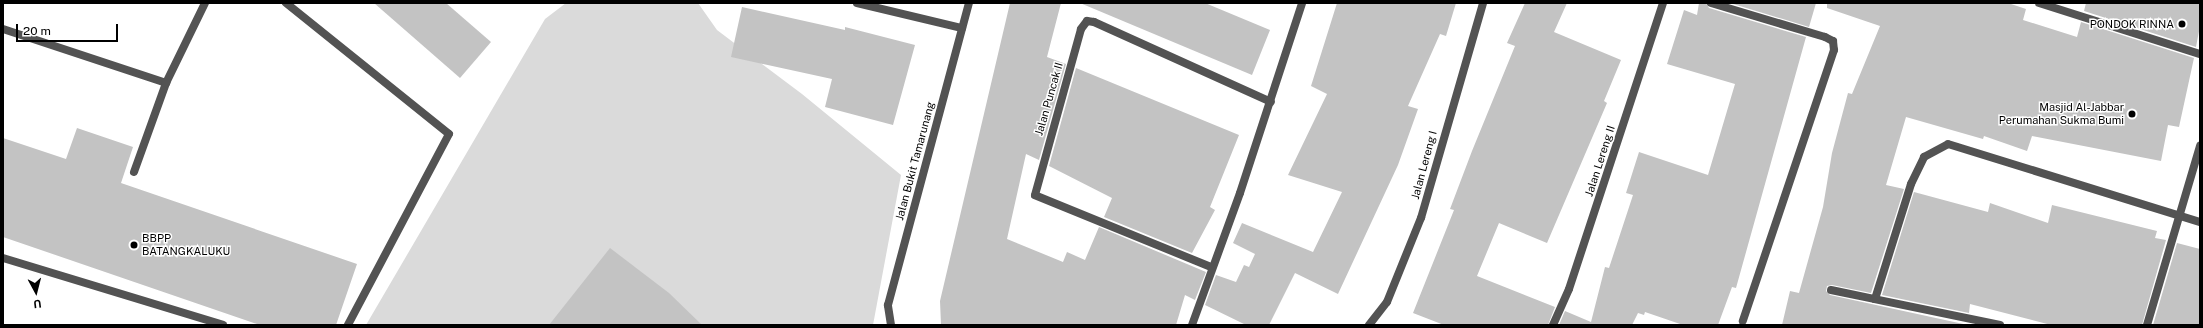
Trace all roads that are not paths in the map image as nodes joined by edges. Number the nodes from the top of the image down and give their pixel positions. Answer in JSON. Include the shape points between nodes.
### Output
{"nodes":[{"id":1,"x":205,"y":3,"type":"edge"},
{"id":2,"x":286,"y":3,"type":"edge"},
{"id":3,"x":857,"y":3,"type":"edge"},
{"id":4,"x":969,"y":3,"type":"edge"},
{"id":5,"x":1302,"y":3,"type":"edge"},
{"id":6,"x":1483,"y":3,"type":"edge"},
{"id":7,"x":1663,"y":3,"type":"edge"},
{"id":8,"x":1711,"y":3,"type":"edge"},
{"id":9,"x":2039,"y":3,"type":"edge"},
{"id":10,"x":962,"y":28,"type":"junction"},
{"id":11,"x":3,"y":29,"type":"edge"},
{"id":12,"x":2200,"y":54,"type":"edge"},
{"id":13,"x":166,"y":83,"type":"junction"},
{"id":14,"x":1271,"y":102,"type":"junction"},
{"id":15,"x":2200,"y":146,"type":"edge"},
{"id":16,"x":134,"y":172,"type":"dead end"},
{"id":17,"x":2181,"y":217,"type":"junction"},
{"id":18,"x":2200,"y":222,"type":"edge"},
{"id":19,"x":3,"y":258,"type":"edge"},
{"id":20,"x":1212,"y":267,"type":"junction"},
{"id":21,"x":1831,"y":290,"type":"dead end"},
{"id":22,"x":1875,"y":299,"type":"junction"},
{"id":23,"x":1743,"y":321,"type":"dead end"},
{"id":24,"x":223,"y":325,"type":"edge"},
{"id":25,"x":348,"y":325,"type":"edge"},
{"id":26,"x":890,"y":325,"type":"edge"},
{"id":27,"x":1192,"y":325,"type":"edge"},
{"id":28,"x":1369,"y":325,"type":"edge"},
{"id":29,"x":1553,"y":325,"type":"edge"},
{"id":30,"x":2000,"y":325,"type":"edge"},
{"id":31,"x":2148,"y":325,"type":"edge"}],
"edges":[{"from":1,"to":13,"type":"street"},
{"from":2,"to":25,"type":"street","via":[[449,134]]},
{"from":3,"to":10,"type":"street"},
{"from":4,"to":10,"type":"street","name":"Jalan Bukit Tamarunang"},
{"from":5,"to":14,"type":"street"},
{"from":6,"to":28,"type":"street","name":"Jalan Lereng I","via":[[1419,225],[1388,302]]},
{"from":7,"to":29,"type":"street","name":"Jalan Lereng II","via":[[1569,289]]},
{"from":8,"to":23,"type":"street","via":[[1825,36],[1833,41],[1834,50]]},
{"from":9,"to":12,"type":"street"},
{"from":10,"to":26,"type":"street","name":"Jalan Bukit Tamarunang","via":[[888,305]]},
{"from":11,"to":13,"type":"street"},
{"from":13,"to":16,"type":"street"},
{"from":14,"to":20,"type":"street"},
{"from":14,"to":20,"type":"street","name":"Jalan Puncak II","via":[[1094,22],[1087,21],[1081,28],[1035,195]]},
{"from":15,"to":17,"type":"street"},
{"from":17,"to":18,"type":"street"},
{"from":17,"to":22,"type":"street","via":[[1948,144],[1924,157],[1911,184]]},
{"from":17,"to":31,"type":"street"},
{"from":19,"to":24,"type":"street"},
{"from":20,"to":27,"type":"street"},
{"from":21,"to":22,"type":"street"},
{"from":22,"to":30,"type":"street"}]}
